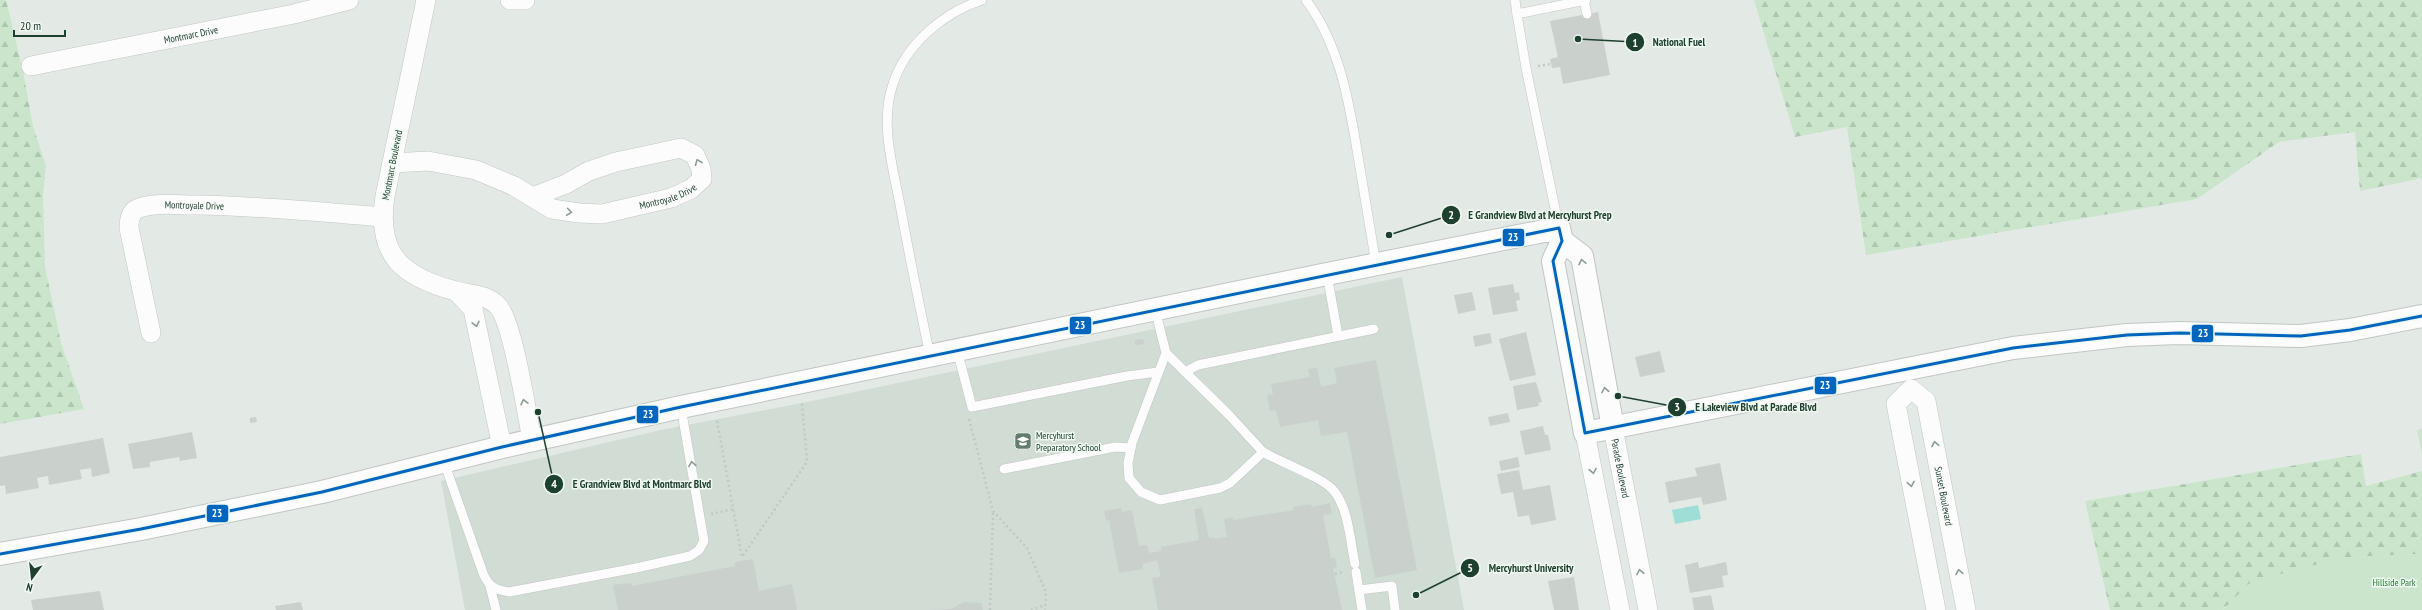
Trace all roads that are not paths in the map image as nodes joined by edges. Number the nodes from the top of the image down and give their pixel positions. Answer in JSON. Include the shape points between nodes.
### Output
{"nodes":[{"id":1,"x":349,"y":0,"type":"edge"},
{"id":2,"x":426,"y":0,"type":"edge"},
{"id":3,"x":510,"y":0,"type":"edge"},
{"id":4,"x":525,"y":0,"type":"edge"},
{"id":5,"x":982,"y":0,"type":"edge"},
{"id":6,"x":1306,"y":0,"type":"edge"},
{"id":7,"x":1515,"y":0,"type":"edge"},
{"id":8,"x":1585,"y":0,"type":"edge"},
{"id":9,"x":1517,"y":14,"type":"junction"},
{"id":10,"x":1587,"y":14,"type":"dead end"},
{"id":11,"x":31,"y":66,"type":"dead end"},
{"id":12,"x":392,"y":163,"type":"junction"},
{"id":13,"x":535,"y":196,"type":"junction"},
{"id":14,"x":382,"y":217,"type":"junction"},
{"id":15,"x":1561,"y":234,"type":"junction"},
{"id":16,"x":1376,"y":264,"type":"junction"},
{"id":17,"x":1327,"y":274,"type":"junction"},
{"id":18,"x":457,"y":292,"type":"junction"},
{"id":19,"x":1155,"y":309,"type":"junction"},
{"id":20,"x":2422,"y":316,"type":"edge"},
{"id":21,"x":1374,"y":329,"type":"dead end"},
{"id":22,"x":151,"y":333,"type":"dead end"},
{"id":23,"x":1338,"y":336,"type":"junction"},
{"id":24,"x":957,"y":350,"type":"junction"},
{"id":25,"x":1166,"y":353,"type":"junction"},
{"id":26,"x":930,"y":356,"type":"junction"},
{"id":27,"x":1908,"y":368,"type":"junction"},
{"id":28,"x":1158,"y":372,"type":"junction"},
{"id":29,"x":1185,"y":372,"type":"junction"},
{"id":30,"x":1911,"y":389,"type":"junction"},
{"id":31,"x":681,"y":407,"type":"junction"},
{"id":32,"x":1612,"y":428,"type":"junction"},
{"id":33,"x":1585,"y":433,"type":"junction"},
{"id":34,"x":532,"y":440,"type":"junction"},
{"id":35,"x":502,"y":447,"type":"junction"},
{"id":36,"x":1131,"y":448,"type":"junction"},
{"id":37,"x":1263,"y":452,"type":"junction"},
{"id":38,"x":444,"y":462,"type":"junction"},
{"id":39,"x":1004,"y":469,"type":"dead end"},
{"id":40,"x":0,"y":554,"type":"edge"},
{"id":41,"x":490,"y":586,"type":"junction"},
{"id":42,"x":1359,"y":590,"type":"junction"},
{"id":43,"x":496,"y":610,"type":"edge"},
{"id":44,"x":1362,"y":610,"type":"edge"},
{"id":45,"x":1395,"y":610,"type":"edge"},
{"id":46,"x":1620,"y":610,"type":"edge"},
{"id":47,"x":1648,"y":610,"type":"edge"},
{"id":48,"x":1936,"y":610,"type":"edge"},
{"id":49,"x":1966,"y":610,"type":"edge"}],
"edges":[{"from":1,"to":11,"type":"street","name":"Montmarc Drive","via":[[294,14]]},
{"from":2,"to":12,"type":"street","name":"Montmarc Boulevard"},
{"from":3,"to":4,"type":"street"},
{"from":5,"to":26,"type":"lane","via":[[953,13],[920,40],[904,61],[893,84],[888,105],[890,149]]},
{"from":6,"to":16,"type":"lane","via":[[1326,31],[1339,63],[1349,101]]},
{"from":7,"to":9,"type":"lane"},
{"from":8,"to":9,"type":"lane"},
{"from":8,"to":10,"type":"lane"},
{"from":9,"to":15,"type":"lane","via":[[1527,76]]},
{"from":12,"to":13,"type":"street","name":"Montroyale Drive","via":[[428,161],[457,165],[476,170]]},
{"from":12,"to":14,"type":"street","name":"Montmarc Boulevard"},
{"from":13,"to":13,"type":"street","name":"Montroyale Drive","one_way":true,"via":[[552,209],[602,214],[671,198],[691,189],[702,179],[701,169],[695,155],[681,148],[668,149],[596,169]]},
{"from":14,"to":18,"type":"street","name":"Montmarc Boulevard","via":[[385,240],[400,265],[409,273],[429,283]]},
{"from":14,"to":22,"type":"street","name":"Montroyale Drive","via":[[242,206],[176,205],[138,208],[132,211],[129,228]]},
{"from":15,"to":16,"type":"street"},
{"from":32,"to":15,"type":"street","name":"Parade Boulevard","one_way":true,"via":[[1582,256]]},
{"from":15,"to":33,"type":"street","via":[[1553,261]]},
{"from":16,"to":17,"type":"street"},
{"from":17,"to":19,"type":"street"},
{"from":17,"to":23,"type":"lane"},
{"from":34,"to":18,"type":"street","name":"Montmarc Boulevard","one_way":true,"via":[[506,318],[492,301]]},
{"from":18,"to":35,"type":"street","name":"Montmarc Boulevard","one_way":true,"via":[[473,309]]},
{"from":19,"to":24,"type":"street"},
{"from":19,"to":25,"type":"lane"},
{"from":20,"to":27,"type":"street","via":[[2350,330],[2301,336],[2179,333],[2100,338],[2013,348]]},
{"from":21,"to":23,"type":"lane"},
{"from":23,"to":29,"type":"lane","via":[[1198,365]]},
{"from":24,"to":26,"type":"street"},
{"from":24,"to":28,"type":"lane","via":[[972,407]]},
{"from":25,"to":28,"type":"lane"},
{"from":25,"to":29,"type":"lane"},
{"from":26,"to":31,"type":"street"},
{"from":27,"to":30,"type":"street"},
{"from":27,"to":32,"type":"street"},
{"from":28,"to":36,"type":"lane"},
{"from":29,"to":37,"type":"lane","via":[[1230,414]]},
{"from":30,"to":48,"type":"street","one_way":true,"via":[[1896,404]]},
{"from":49,"to":30,"type":"street","name":"Sunset Boulevard","one_way":true,"via":[[1926,401]]},
{"from":31,"to":34,"type":"street"},
{"from":41,"to":31,"type":"lane","one_way":true,"via":[[509,592],[636,568],[690,556],[699,550],[704,541],[701,516]]},
{"from":32,"to":33,"type":"street"},
{"from":47,"to":32,"type":"street","name":"Parade Boulevard","one_way":true},
{"from":33,"to":46,"type":"street","one_way":true},
{"from":34,"to":35,"type":"street"},
{"from":35,"to":38,"type":"street"},
{"from":36,"to":37,"type":"lane","via":[[1129,478],[1141,492],[1160,500],[1220,488],[1230,483]]},
{"from":36,"to":39,"type":"lane","via":[[1115,447]]},
{"from":37,"to":42,"type":"lane","via":[[1322,481],[1334,490],[1345,513]]},
{"from":38,"to":40,"type":"street","via":[[248,508]]},
{"from":38,"to":41,"type":"lane","via":[[483,573]]},
{"from":41,"to":43,"type":"lane"},
{"from":42,"to":44,"type":"lane"},
{"from":42,"to":45,"type":"lane","via":[[1392,586]]}]}
